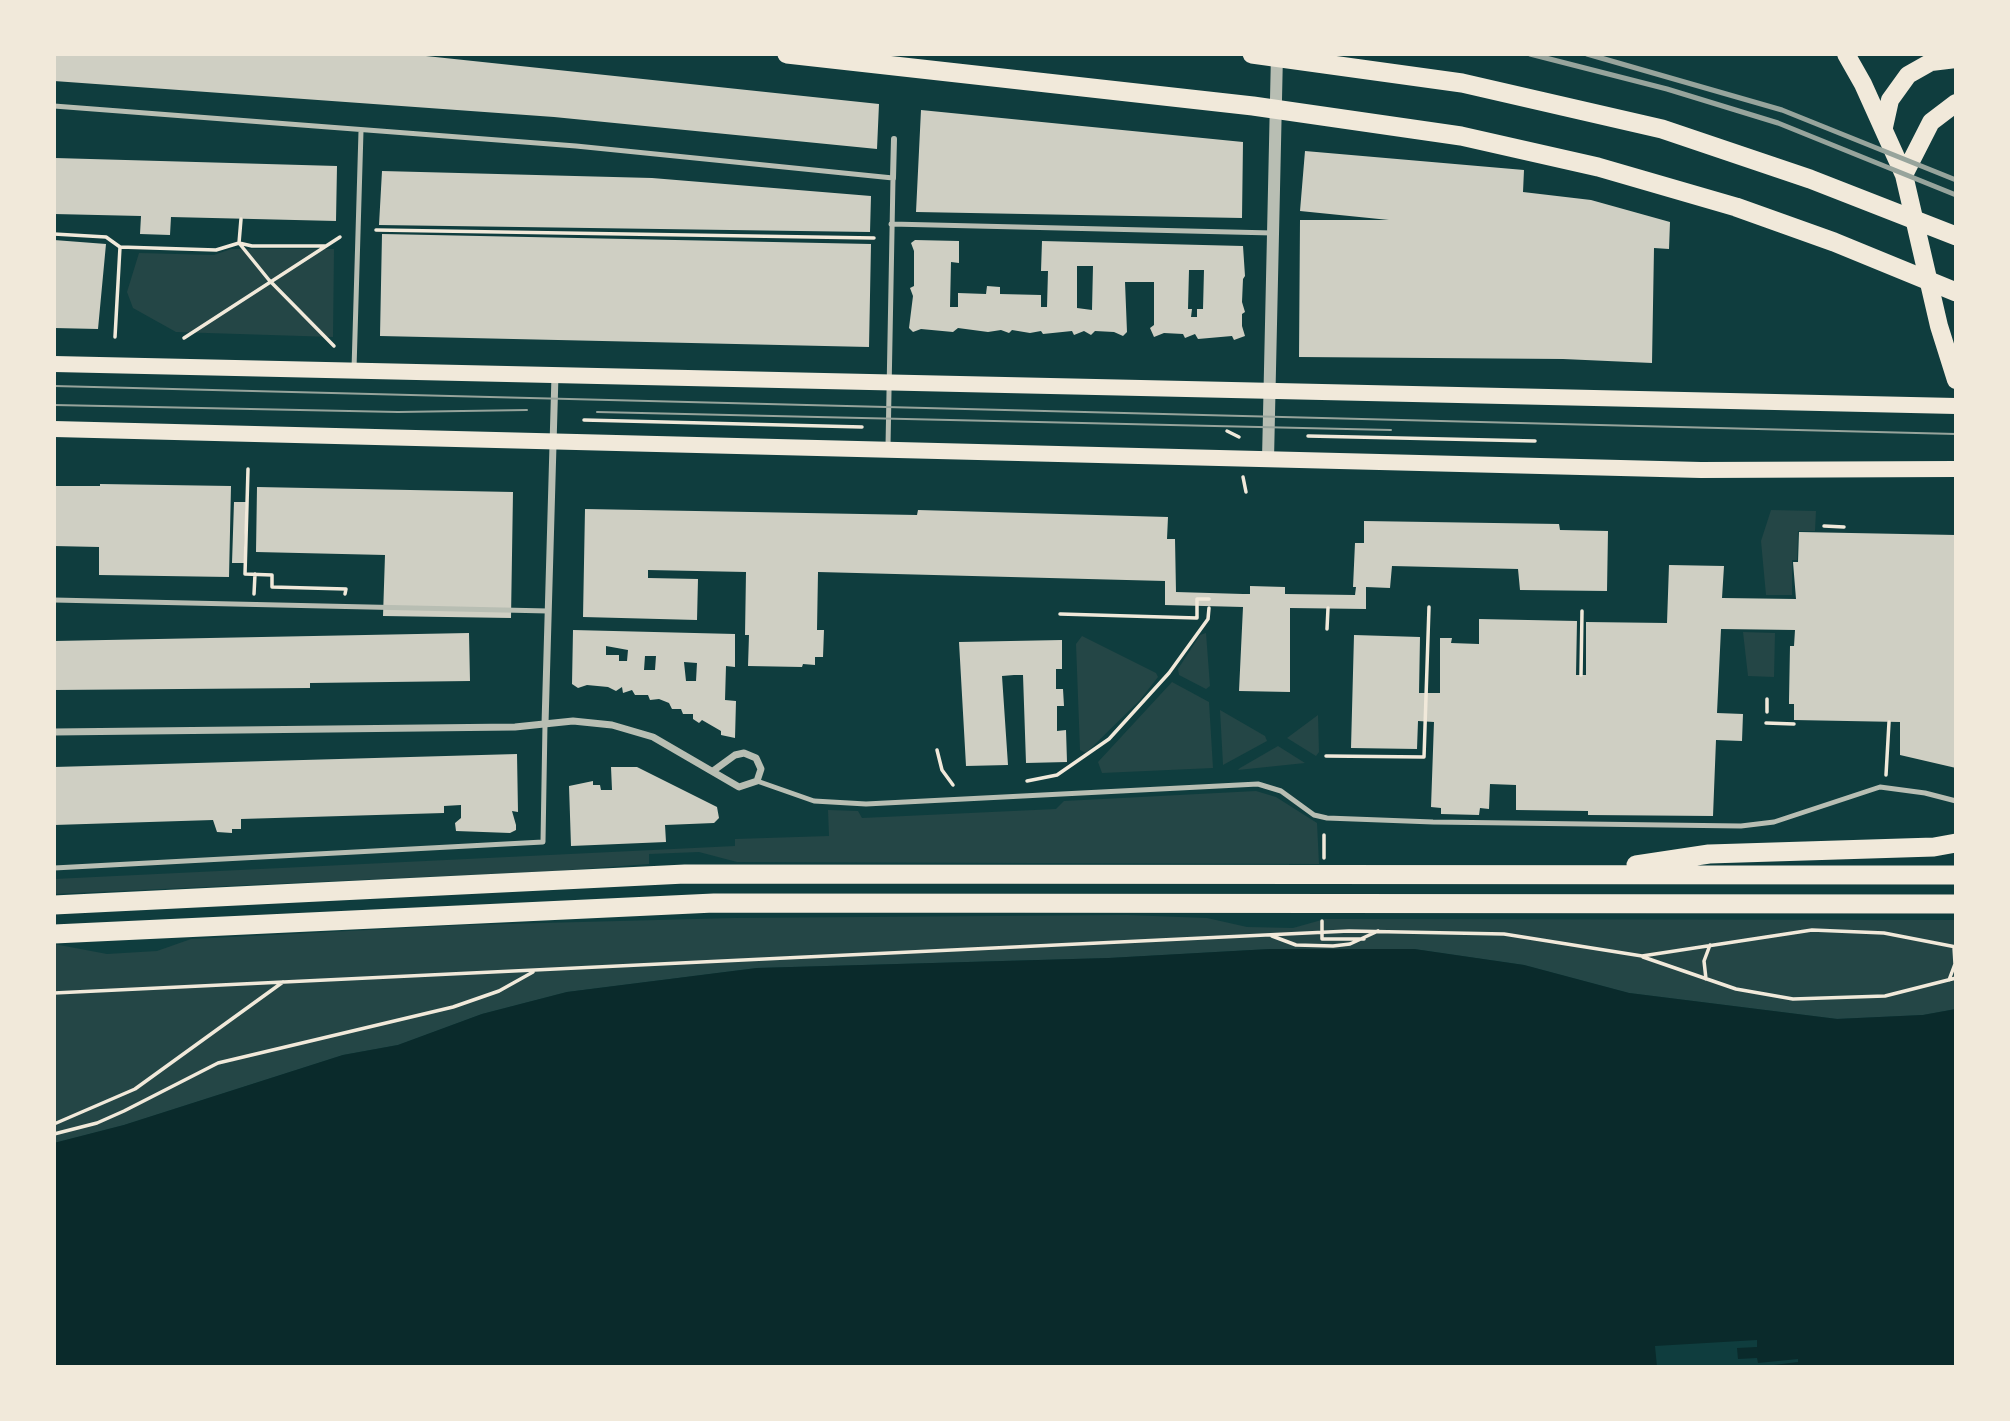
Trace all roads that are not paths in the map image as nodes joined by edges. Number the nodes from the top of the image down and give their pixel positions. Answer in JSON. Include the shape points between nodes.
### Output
{"nodes":[{"id":1,"x":787,"y":54,"type":"edge"},
{"id":2,"x":1252,"y":54,"type":"edge"},
{"id":3,"x":1278,"y":54,"type":"edge"},
{"id":4,"x":1956,"y":59,"type":"edge"},
{"id":5,"x":1850,"y":61,"type":"edge"},
{"id":6,"x":1956,"y":103,"type":"edge"},
{"id":7,"x":54,"y":106,"type":"edge"},
{"id":8,"x":361,"y":131,"type":"junction"},
{"id":9,"x":1885,"y":131,"type":"junction"},
{"id":10,"x":894,"y":139,"type":"dead end"},
{"id":11,"x":1904,"y":175,"type":"junction"},
{"id":12,"x":893,"y":178,"type":"junction"},
{"id":13,"x":891,"y":224,"type":"junction"},
{"id":14,"x":1273,"y":233,"type":"junction"},
{"id":15,"x":1956,"y":236,"type":"edge"},
{"id":16,"x":1956,"y":292,"type":"edge"},
{"id":17,"x":54,"y":364,"type":"edge"},
{"id":18,"x":354,"y":370,"type":"junction"},
{"id":19,"x":555,"y":376,"type":"junction"},
{"id":20,"x":1956,"y":380,"type":"edge"},
{"id":21,"x":890,"y":382,"type":"junction"},
{"id":22,"x":1269,"y":390,"type":"junction"},
{"id":23,"x":1956,"y":406,"type":"edge"},
{"id":24,"x":54,"y":429,"type":"edge"},
{"id":25,"x":553,"y":440,"type":"junction"},
{"id":26,"x":888,"y":449,"type":"junction"},
{"id":27,"x":1268,"y":459,"type":"junction"},
{"id":28,"x":1956,"y":469,"type":"edge"},
{"id":29,"x":54,"y":600,"type":"edge"},
{"id":30,"x":548,"y":611,"type":"junction"},
{"id":31,"x":545,"y":724,"type":"junction"},
{"id":32,"x":54,"y":732,"type":"edge"},
{"id":33,"x":713,"y":771,"type":"junction"},
{"id":34,"x":757,"y":781,"type":"junction"},
{"id":35,"x":1956,"y":801,"type":"edge"},
{"id":36,"x":1956,"y":843,"type":"edge"},
{"id":37,"x":54,"y":868,"type":"edge"},
{"id":38,"x":1576,"y":875,"type":"junction"},
{"id":39,"x":1956,"y":875,"type":"edge"},
{"id":40,"x":1956,"y":904,"type":"edge"},
{"id":41,"x":54,"y":905,"type":"edge"},
{"id":42,"x":54,"y":934,"type":"edge"}],
"edges":[{"from":1,"to":16,"type":"highway","via":[[1253,106],[1461,136],[1598,167],[1736,207]]},
{"from":2,"to":15,"type":"highway","via":[[1432,78],[1625,120],[1740,154]]},
{"from":3,"to":14,"type":"street"},
{"from":4,"to":9,"type":"highway","via":[[1931,62],[1908,75],[1889,100]]},
{"from":5,"to":9,"type":"highway"},
{"from":6,"to":11,"type":"highway","via":[[1930,122]]},
{"from":7,"to":8,"type":"lane"},
{"from":8,"to":12,"type":"lane","via":[[576,146]]},
{"from":8,"to":18,"type":"lane"},
{"from":9,"to":11,"type":"highway"},
{"from":10,"to":12,"type":"street"},
{"from":11,"to":20,"type":"highway"},
{"from":12,"to":13,"type":"lane"},
{"from":13,"to":14,"type":"lane"},
{"from":13,"to":21,"type":"lane"},
{"from":14,"to":22,"type":"street"},
{"from":17,"to":18,"type":"main road"},
{"from":18,"to":19,"type":"main road"},
{"from":19,"to":21,"type":"main road"},
{"from":19,"to":25,"type":"street"},
{"from":21,"to":22,"type":"main road"},
{"from":21,"to":26,"type":"lane"},
{"from":22,"to":23,"type":"main road"},
{"from":22,"to":27,"type":"street"},
{"from":24,"to":25,"type":"main road"},
{"from":25,"to":26,"type":"main road"},
{"from":25,"to":30,"type":"street"},
{"from":26,"to":27,"type":"main road"},
{"from":27,"to":28,"type":"main road","via":[[1701,470]]},
{"from":29,"to":30,"type":"lane"},
{"from":30,"to":31,"type":"street"},
{"from":31,"to":32,"type":"street"},
{"from":31,"to":33,"type":"street","via":[[592,722],[631,730]]},
{"from":31,"to":37,"type":"lane","via":[[543,842]]},
{"from":33,"to":34,"type":"street","via":[[739,788]]},
{"from":33,"to":34,"type":"street","via":[[744,753],[759,763]]},
{"from":34,"to":35,"type":"lane","via":[[814,801],[866,804],[1258,784],[1281,791],[1327,818],[1741,826],[1774,822],[1880,787]]},
{"from":36,"to":38,"type":"highway","via":[[1709,854]]},
{"from":38,"to":39,"type":"highway"},
{"from":38,"to":41,"type":"highway","via":[[685,874]]},
{"from":40,"to":42,"type":"highway","via":[[714,903]]}]}
